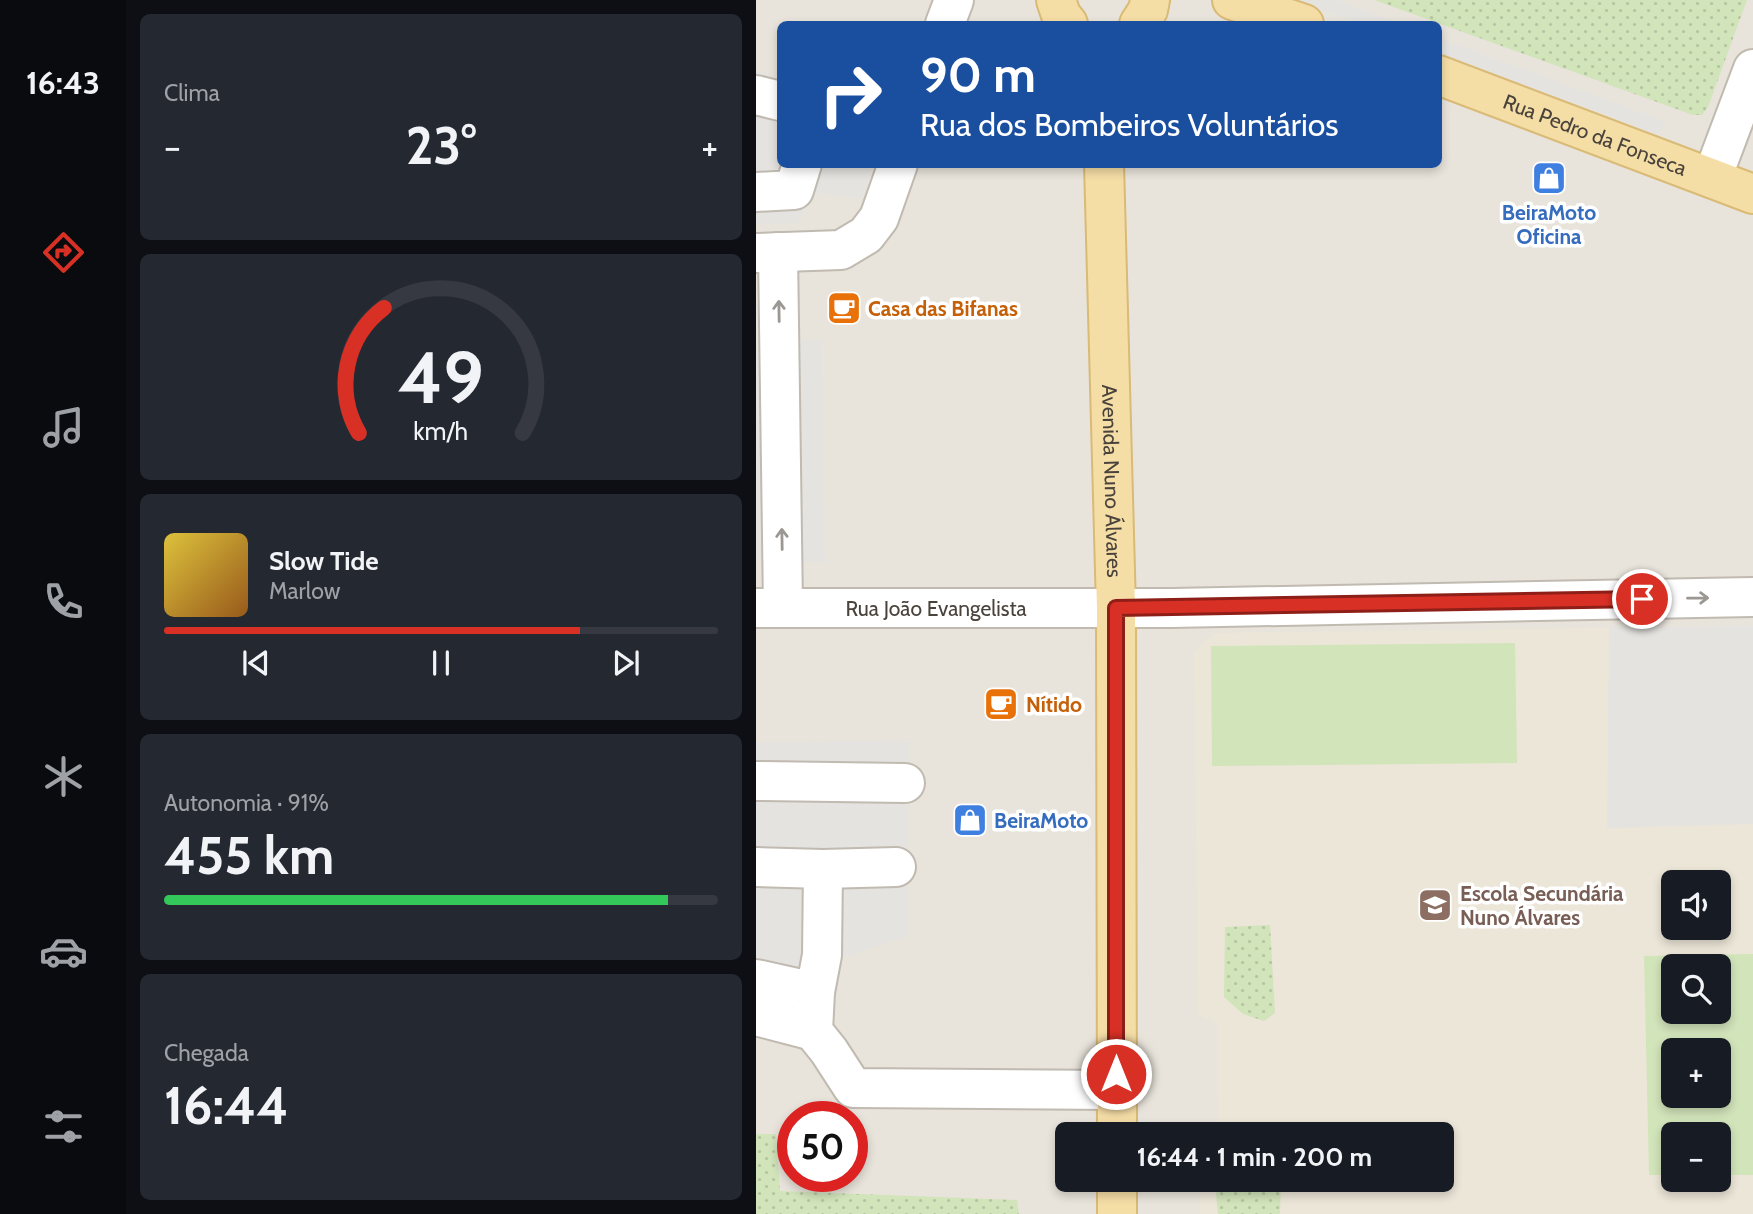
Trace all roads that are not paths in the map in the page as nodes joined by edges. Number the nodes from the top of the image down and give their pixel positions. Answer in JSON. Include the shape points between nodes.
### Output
{"nodes":[{"id":1,"x":954,"y":0,"type":"edge"},
{"id":2,"x":1056,"y":0,"type":"edge"},
{"id":3,"x":1150,"y":0,"type":"edge"},
{"id":4,"x":1231,"y":0,"type":"edge"},
{"id":5,"x":946,"y":21,"type":"edge"},
{"id":6,"x":1066,"y":21,"type":"edge"},
{"id":7,"x":1141,"y":21,"type":"edge"},
{"id":8,"x":1295,"y":21,"type":"edge"},
{"id":9,"x":1753,"y":69,"type":"edge"},
{"id":10,"x":1442,"y":77,"type":"edge"},
{"id":11,"x":756,"y":95,"type":"edge"},
{"id":12,"x":777,"y":100,"type":"edge"},
{"id":13,"x":801,"y":168,"type":"edge"},
{"id":14,"x":895,"y":168,"type":"edge"},
{"id":15,"x":1104,"y":168,"type":"edge"},
{"id":16,"x":1712,"y":178,"type":"junction"},
{"id":17,"x":756,"y":192,"type":"edge"},
{"id":18,"x":1753,"y":194,"type":"edge"},
{"id":19,"x":767,"y":253,"type":"edge"},
{"id":20,"x":1753,"y":597,"type":"edge"},
{"id":21,"x":769,"y":607,"type":"edge"},
{"id":22,"x":1116,"y":608,"type":"junction"},
{"id":23,"x":756,"y":781,"type":"edge"},
{"id":24,"x":905,"y":783,"type":"dead end"},
{"id":25,"x":756,"y":867,"type":"edge"},
{"id":26,"x":896,"y":867,"type":"dead end"},
{"id":27,"x":823,"y":869,"type":"junction"},
{"id":28,"x":756,"y":979,"type":"edge"},
{"id":29,"x":815,"y":992,"type":"junction"},
{"id":30,"x":756,"y":1016,"type":"edge"},
{"id":31,"x":813,"y":1031,"type":"junction"},
{"id":32,"x":1116,"y":1090,"type":"junction"},
{"id":33,"x":1117,"y":1122,"type":"edge"},
{"id":34,"x":1117,"y":1192,"type":"edge"},
{"id":35,"x":1117,"y":1214,"type":"edge"}],
"edges":[{"from":1,"to":5,"type":"street"},
{"from":2,"to":6,"type":"main road"},
{"from":3,"to":7,"type":"main road"},
{"from":4,"to":8,"type":"main road"},
{"from":9,"to":16,"type":"street"},
{"from":10,"to":16,"type":"main road","name":"Rua Pedro da Fonseca"},
{"from":11,"to":12,"type":"street"},
{"from":13,"to":17,"type":"street","via":[[794,190]]},
{"from":14,"to":19,"type":"street","via":[[879,218],[866,236],[841,250]]},
{"from":15,"to":22,"type":"main road","name":"Avenida Nuno Álvares"},
{"from":16,"to":18,"type":"main road","name":"Rua Pedro da Fonseca"},
{"from":21,"to":19,"type":"street","one_way":true},
{"from":22,"to":20,"type":"street","name":"Rua João Evangelista","one_way":true},
{"from":21,"to":22,"type":"street","name":"Rua João Evangelista"},
{"from":22,"to":32,"type":"main road","name":"Avenida Nuno Álvares"},
{"from":23,"to":24,"type":"street"},
{"from":25,"to":27,"type":"street"},
{"from":26,"to":27,"type":"street"},
{"from":27,"to":29,"type":"street","via":[[822,955]]},
{"from":28,"to":29,"type":"street"},
{"from":29,"to":31,"type":"street"},
{"from":30,"to":31,"type":"street"},
{"from":31,"to":32,"type":"street","via":[[853,1088]]},
{"from":32,"to":33,"type":"main road","name":"Avenida Nuno Álvares"},
{"from":34,"to":35,"type":"main road"}]}
